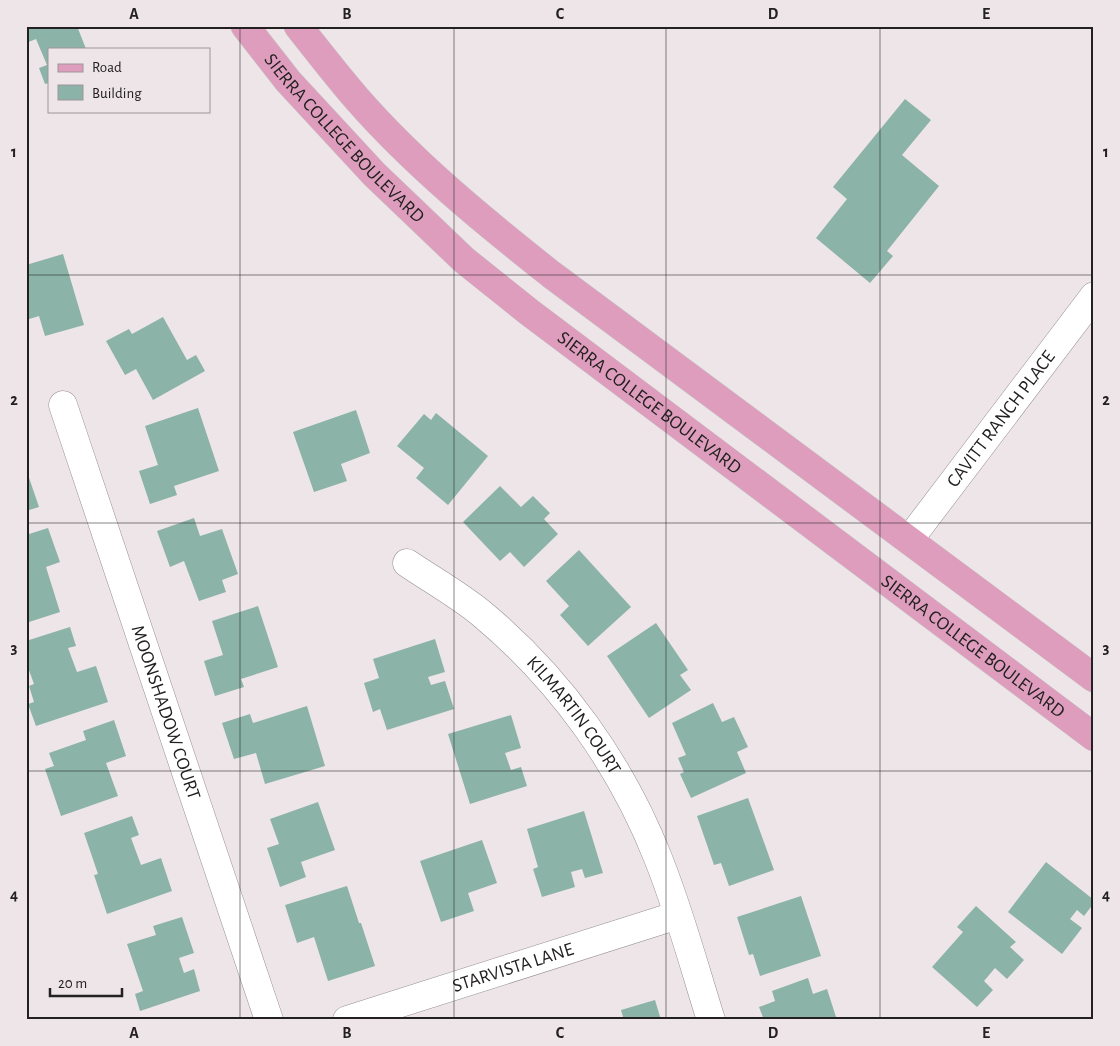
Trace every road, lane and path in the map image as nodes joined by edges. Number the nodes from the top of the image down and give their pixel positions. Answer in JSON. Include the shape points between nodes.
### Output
{"nodes":[{"id":1,"x":245,"y":26,"type":"edge"},
{"id":2,"x":298,"y":26,"type":"edge"},
{"id":3,"x":1094,"y":296,"type":"edge"},
{"id":4,"x":63,"y":404,"type":"dead end"},
{"id":5,"x":909,"y":540,"type":"junction"},
{"id":6,"x":407,"y":564,"type":"dead end"},
{"id":7,"x":1094,"y":678,"type":"edge"},
{"id":8,"x":1094,"y":737,"type":"edge"},
{"id":9,"x":678,"y":915,"type":"junction"},
{"id":10,"x":269,"y":1020,"type":"edge"},
{"id":11,"x":347,"y":1020,"type":"edge"},
{"id":12,"x":712,"y":1020,"type":"edge"}],
"edges":[{"from":1,"to":8,"type":"main road","name":"SIERRA COLLEGE BOULEVARD","via":[[332,131],[464,260],[528,312]]},
{"from":2,"to":5,"type":"main road","name":"SIERRA COLLEGE BOULEVARD","via":[[358,101],[490,226],[552,276]]},
{"from":3,"to":5,"type":"street","name":"CAVITT RANCH PLACE"},
{"from":4,"to":10,"type":"street","name":"MOONSHADOW COURT"},
{"from":5,"to":7,"type":"main road","name":"SIERRA COLLEGE BOULEVARD"},
{"from":6,"to":9,"type":"street","name":"KILMARTIN COURT","via":[[480,613],[511,639],[567,700],[629,794],[658,858]]},
{"from":9,"to":11,"type":"street","name":"STARVISTA LANE"},
{"from":9,"to":12,"type":"street","name":"KILMARTIN COURT"}]}
